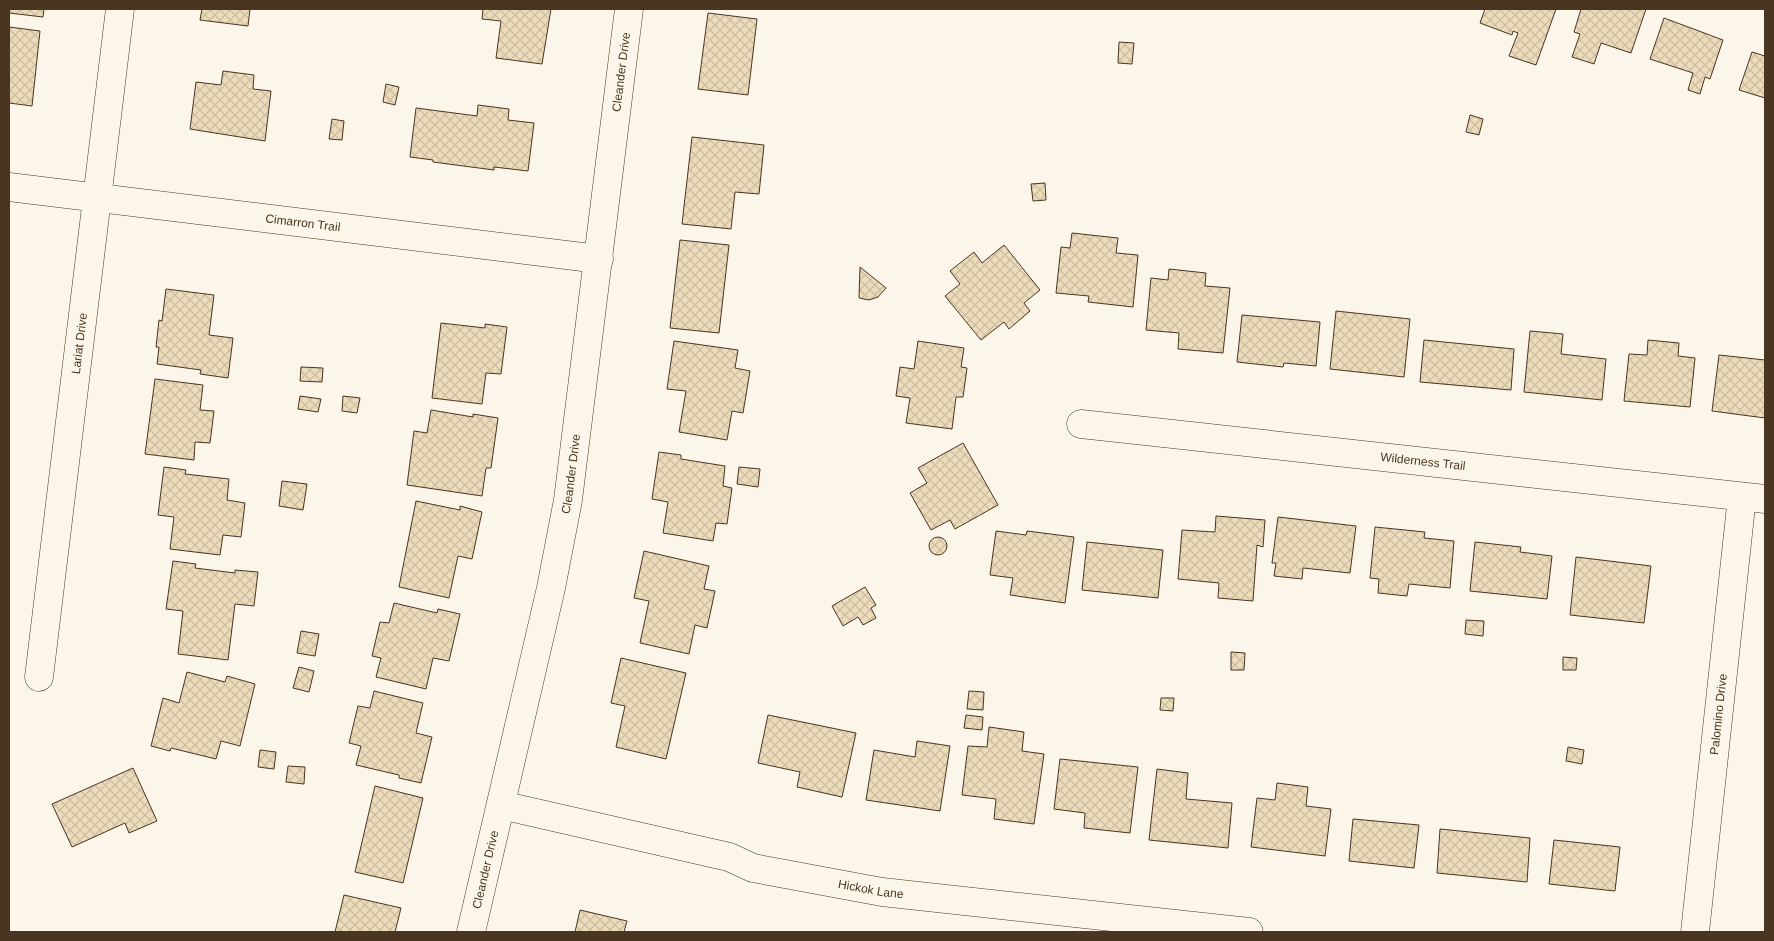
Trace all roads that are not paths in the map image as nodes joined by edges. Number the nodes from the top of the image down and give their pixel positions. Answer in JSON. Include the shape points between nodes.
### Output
{"nodes":[{"id":1,"x":120,"y":9,"type":"edge"},
{"id":2,"x":629,"y":9,"type":"edge"},
{"id":3,"x":9,"y":187,"type":"edge"},
{"id":4,"x":97,"y":198,"type":"junction"},
{"id":5,"x":599,"y":259,"type":"junction"},
{"id":6,"x":1081,"y":424,"type":"dead end"},
{"id":7,"x":1754,"y":498,"type":"edge"},
{"id":8,"x":39,"y":677,"type":"dead end"},
{"id":9,"x":501,"y":805,"type":"junction"},
{"id":10,"x":472,"y":932,"type":"edge"},
{"id":11,"x":1249,"y":932,"type":"edge"},
{"id":12,"x":1696,"y":932,"type":"edge"}],
"edges":[{"from":1,"to":4,"type":"street","name":"Lariat Drive"},
{"from":2,"to":5,"type":"street","name":"Cleander Drive"},
{"from":3,"to":4,"type":"street","name":"Cimarron Trail"},
{"from":4,"to":5,"type":"street","name":"Cimarron Trail"},
{"from":4,"to":8,"type":"street","name":"Lariat Drive"},
{"from":5,"to":9,"type":"street","name":"Cleander Drive","via":[[568,500]]},
{"from":6,"to":7,"type":"street","name":"Wilderness Trail"},
{"from":7,"to":12,"type":"street","name":"Palomino Drive"},
{"from":9,"to":10,"type":"street","name":"Cleander Drive"},
{"from":9,"to":11,"type":"street","name":"Hickok Lane","via":[[729,857],[753,868],[882,892]]}]}
